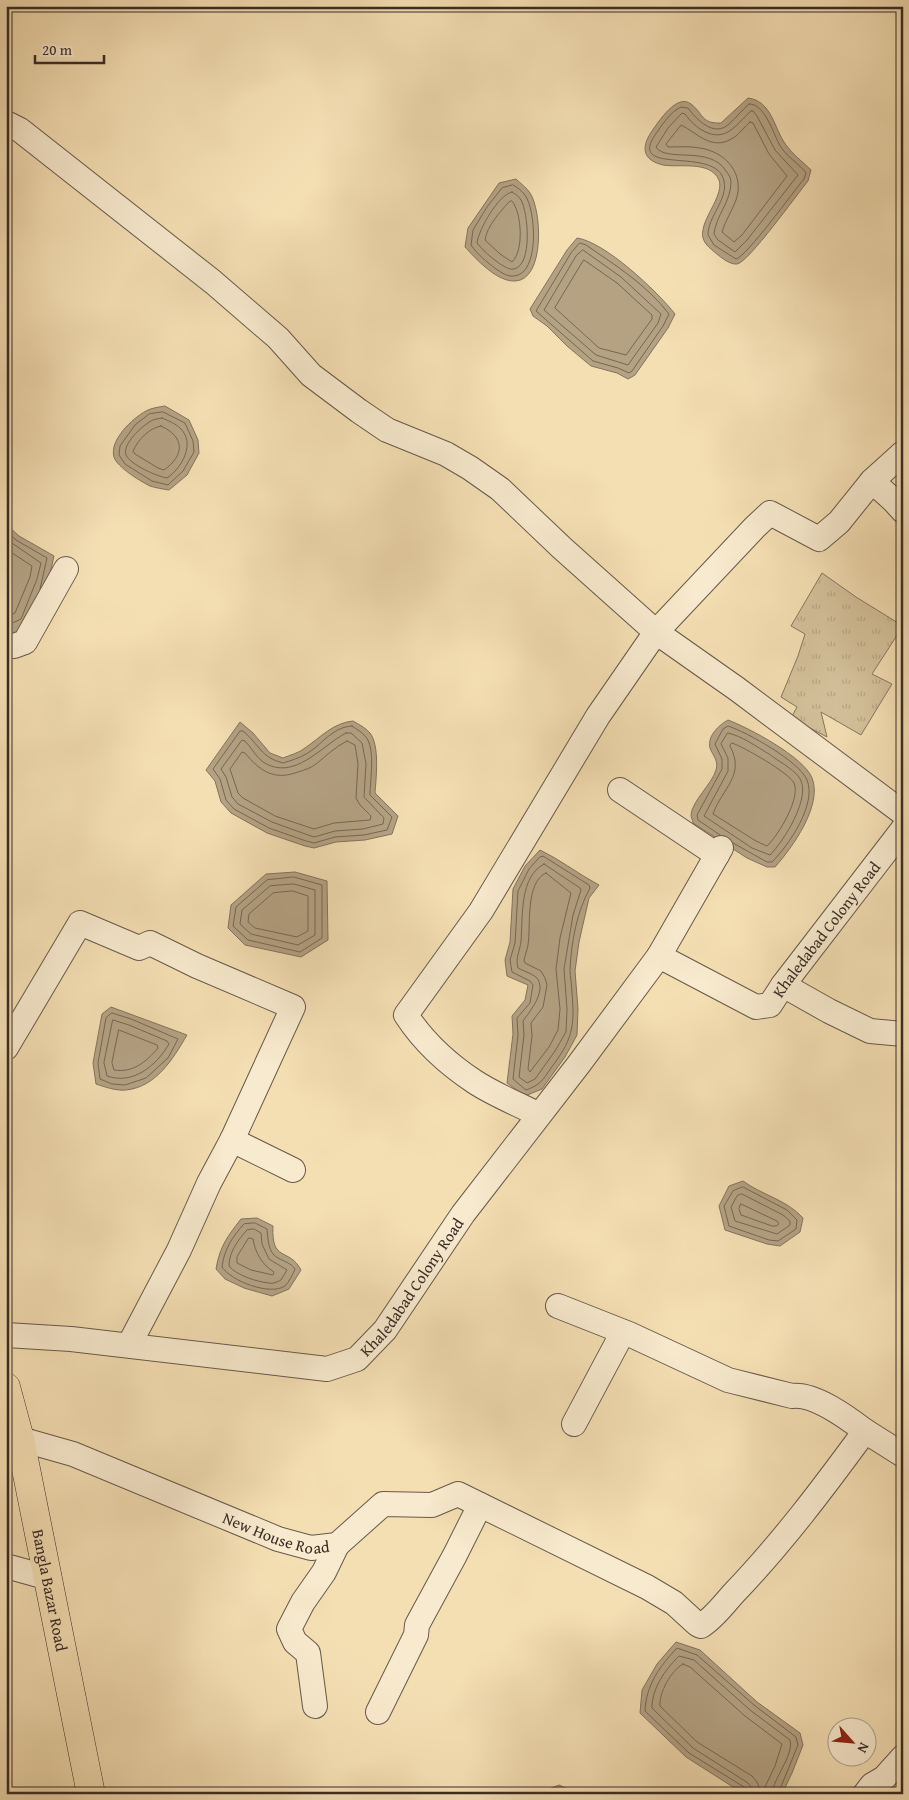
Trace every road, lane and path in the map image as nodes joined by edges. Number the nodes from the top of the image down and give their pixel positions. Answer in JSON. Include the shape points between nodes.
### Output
{"nodes":[{"id":1,"x":6,"y":123,"type":"edge"},
{"id":2,"x":903,"y":453,"type":"edge"},
{"id":3,"x":872,"y":481,"type":"junction"},
{"id":4,"x":903,"y":511,"type":"edge"},
{"id":5,"x":66,"y":568,"type":"dead end"},
{"id":6,"x":656,"y":632,"type":"junction"},
{"id":7,"x":6,"y":646,"type":"edge"},
{"id":8,"x":620,"y":790,"type":"dead end"},
{"id":9,"x":903,"y":813,"type":"edge"},
{"id":10,"x":903,"y":829,"type":"edge"},
{"id":11,"x":659,"y":956,"type":"junction"},
{"id":12,"x":783,"y":985,"type":"junction"},
{"id":13,"x":903,"y":1034,"type":"edge"},
{"id":14,"x":6,"y":1048,"type":"edge"},
{"id":15,"x":540,"y":1115,"type":"junction"},
{"id":16,"x":232,"y":1140,"type":"junction"},
{"id":17,"x":293,"y":1170,"type":"dead end"},
{"id":18,"x":558,"y":1306,"type":"dead end"},
{"id":19,"x":623,"y":1332,"type":"junction"},
{"id":20,"x":6,"y":1335,"type":"edge"},
{"id":21,"x":129,"y":1345,"type":"junction"},
{"id":22,"x":6,"y":1387,"type":"edge"},
{"id":23,"x":574,"y":1424,"type":"dead end"},
{"id":24,"x":865,"y":1431,"type":"junction"},
{"id":25,"x":20,"y":1439,"type":"junction"},
{"id":26,"x":903,"y":1455,"type":"edge"},
{"id":27,"x":480,"y":1504,"type":"junction"},
{"id":28,"x":337,"y":1545,"type":"junction"},
{"id":29,"x":6,"y":1566,"type":"edge"},
{"id":30,"x":48,"y":1578,"type":"junction"},
{"id":31,"x":315,"y":1706,"type":"dead end"},
{"id":32,"x":378,"y":1712,"type":"dead end"},
{"id":33,"x":903,"y":1757,"type":"edge"},
{"id":34,"x":91,"y":1794,"type":"edge"},
{"id":35,"x":865,"y":1794,"type":"edge"}],
"edges":[{"from":1,"to":6,"type":"street","via":[[20,130],[213,282],[278,338],[311,375],[359,411],[387,430],[446,454],[500,488]]},
{"from":2,"to":3,"type":"street"},
{"from":3,"to":4,"type":"street"},
{"from":3,"to":6,"type":"street","via":[[839,522],[819,539],[770,513]]},
{"from":5,"to":7,"type":"street","via":[[25,642]]},
{"from":6,"to":9,"type":"street"},
{"from":6,"to":15,"type":"street","via":[[598,716],[481,911],[406,1015],[440,1054],[475,1082]]},
{"from":8,"to":11,"type":"street","name":"Khaledabad Colony Road","via":[[719,852]]},
{"from":10,"to":12,"type":"street","name":"Khaledabad Colony Road"},
{"from":11,"to":12,"type":"street","name":"Khaledabad Colony Road","via":[[756,1007],[770,1005]]},
{"from":11,"to":15,"type":"street","name":"Khaledabad Colony Road"},
{"from":12,"to":13,"type":"street","via":[[870,1031]]},
{"from":14,"to":16,"type":"street","via":[[80,923],[139,948],[150,943],[293,1007]]},
{"from":15,"to":21,"type":"street","name":"Khaledabad Colony Road","via":[[463,1214],[385,1330],[357,1359],[327,1369]]},
{"from":16,"to":17,"type":"street"},
{"from":16,"to":21,"type":"street"},
{"from":18,"to":19,"type":"street"},
{"from":19,"to":23,"type":"street"},
{"from":19,"to":24,"type":"street","via":[[728,1380],[809,1398],[847,1417]]},
{"from":20,"to":21,"type":"street","name":"Khaledabad Colony Road"},
{"from":22,"to":25,"type":"main road","name":"Bangla Bazar Road"},
{"from":24,"to":26,"type":"street"},
{"from":24,"to":27,"type":"street","name":"New House Road","via":[[747,1580],[704,1625],[699,1626],[674,1603],[647,1587]]},
{"from":25,"to":28,"type":"street","name":"New House Road","via":[[73,1454],[278,1539],[311,1548]]},
{"from":25,"to":30,"type":"main road","name":"Bangla Bazar Road"},
{"from":27,"to":28,"type":"street","name":"New House Road","via":[[458,1494],[432,1505],[384,1504]]},
{"from":27,"to":32,"type":"street","via":[[456,1556],[417,1624],[416,1635]]},
{"from":28,"to":31,"type":"street","via":[[289,1629],[295,1642],[308,1653]]},
{"from":29,"to":30,"type":"street"},
{"from":30,"to":34,"type":"main road","name":"Bangla Bazar Road"},
{"from":33,"to":35,"type":"street"}]}
